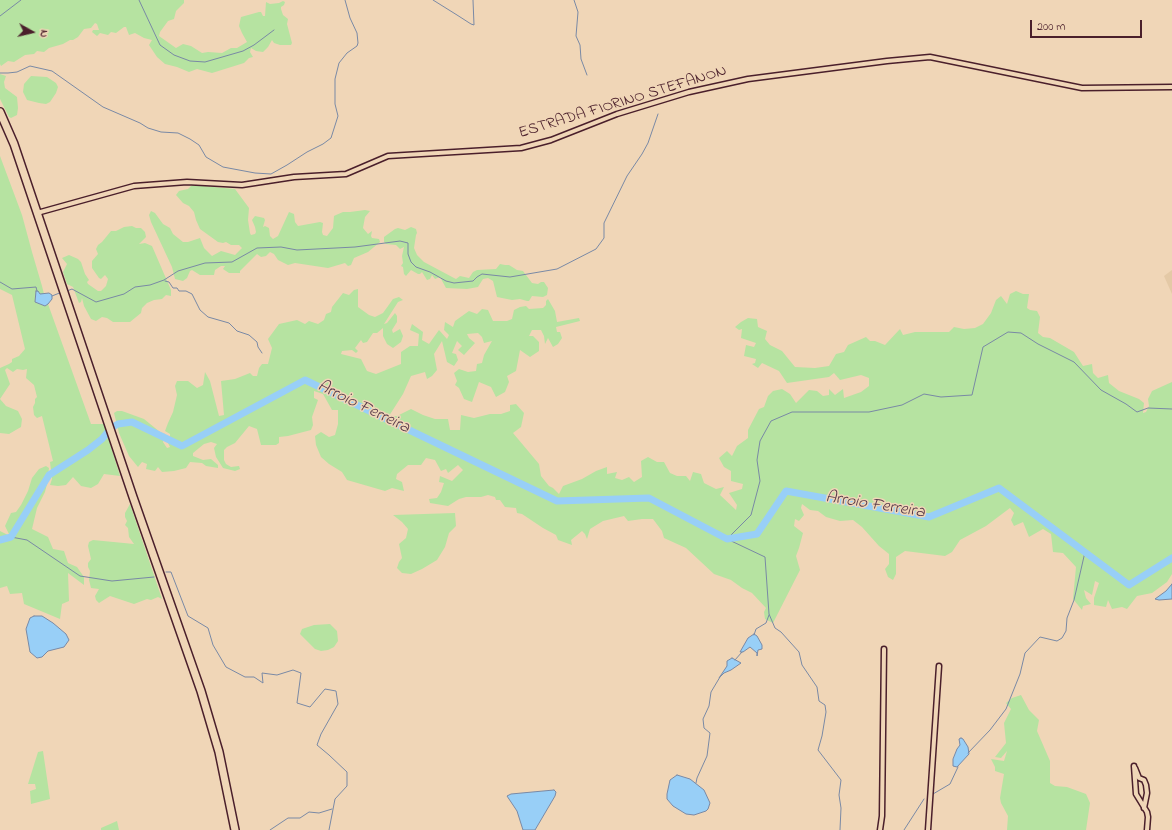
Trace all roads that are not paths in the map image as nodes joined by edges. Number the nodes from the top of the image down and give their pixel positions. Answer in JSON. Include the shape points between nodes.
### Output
{"nodes":[{"id":1,"x":1172,"y":87,"type":"edge"},
{"id":2,"x":0,"y":112,"type":"edge"},
{"id":3,"x":37,"y":213,"type":"junction"},
{"id":4,"x":884,"y":649,"type":"dead end"},
{"id":5,"x":939,"y":666,"type":"dead end"},
{"id":6,"x":1144,"y":808,"type":"junction"},
{"id":7,"x":235,"y":830,"type":"edge"},
{"id":8,"x":880,"y":830,"type":"edge"},
{"id":9,"x":928,"y":830,"type":"edge"},
{"id":10,"x":1147,"y":830,"type":"edge"}],
"edges":[{"from":1,"to":3,"type":"street","name":"ESTRADA FIORINO STEFANON","via":[[1082,88],[930,57],[886,61],[748,79],[696,91],[617,114],[551,140],[521,148],[388,156],[346,174],[294,177],[242,185],[187,182],[134,186]]},
{"from":2,"to":3,"type":"highway","via":[[14,144]]},
{"from":3,"to":7,"type":"highway","via":[[203,698],[219,752]]},
{"from":4,"to":8,"type":"street"},
{"from":5,"to":9,"type":"street"},
{"from":6,"to":6,"type":"street","via":[[1146,785],[1144,780],[1139,778],[1134,766],[1136,794]]},
{"from":6,"to":10,"type":"street","via":[[1148,817]]}]}
